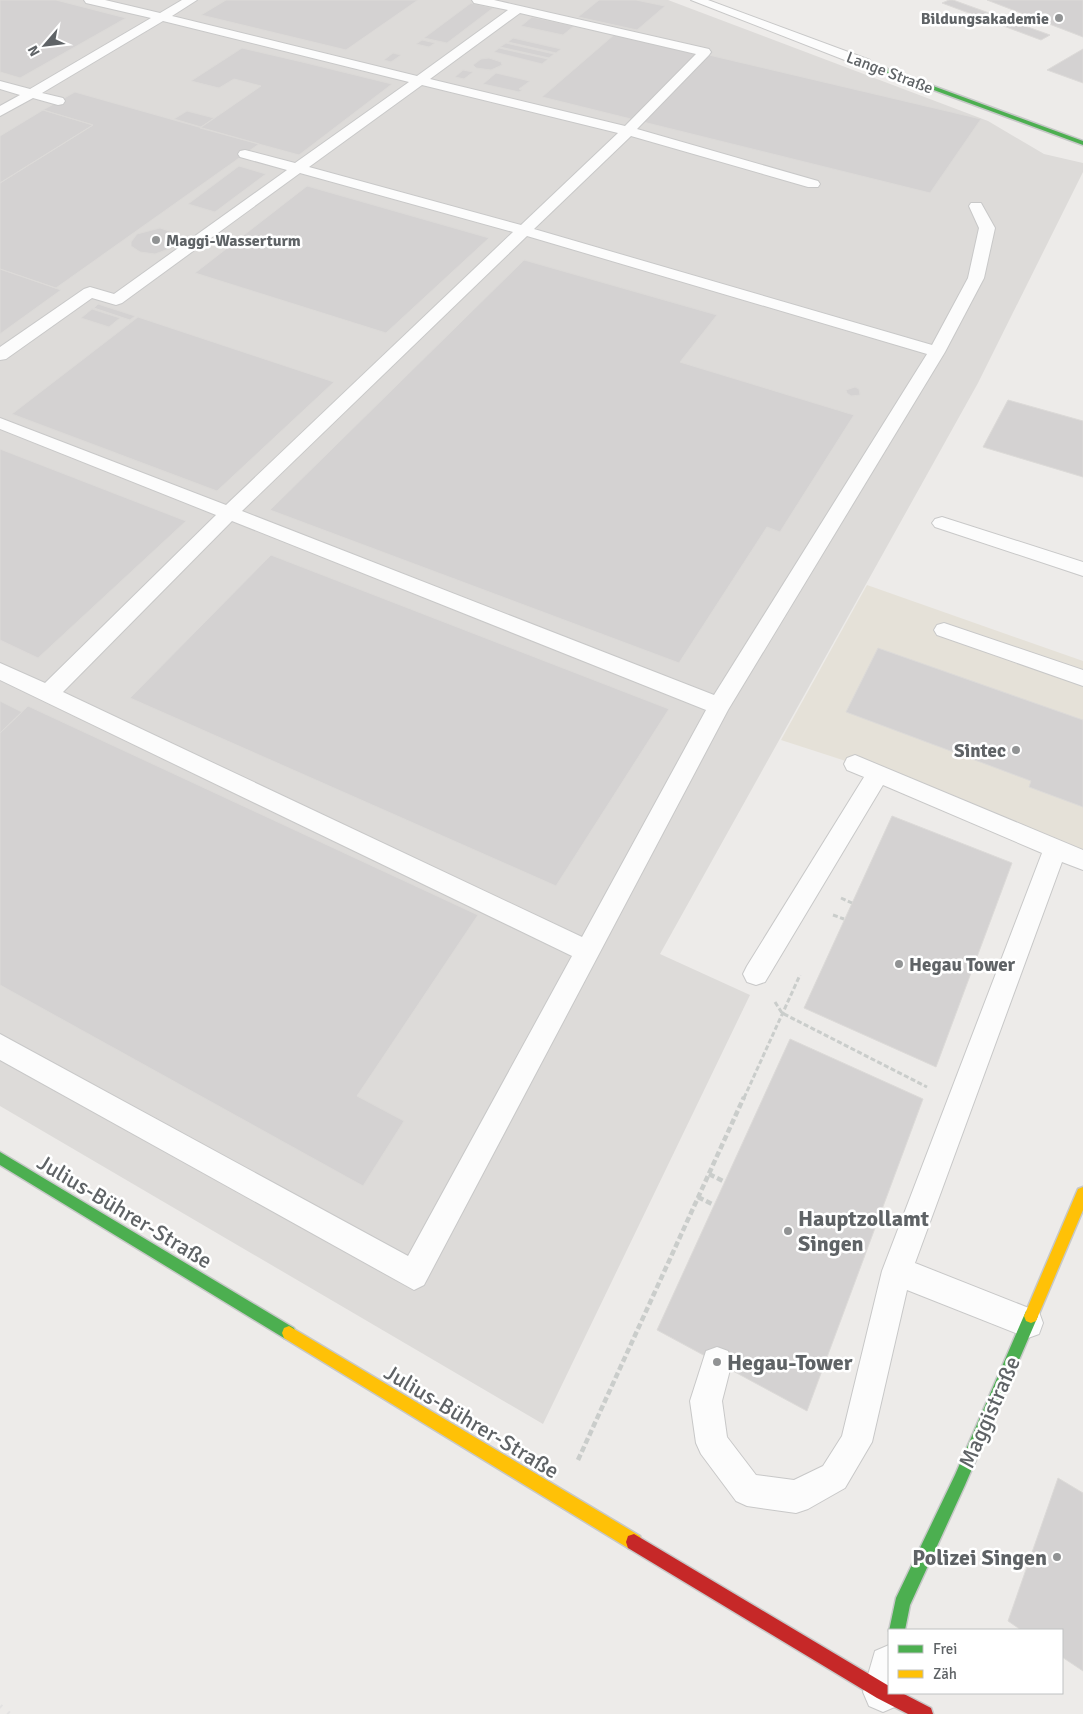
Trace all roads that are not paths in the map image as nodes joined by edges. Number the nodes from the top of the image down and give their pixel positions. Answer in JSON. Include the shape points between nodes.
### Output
{"nodes":[{"id":1,"x":90,"y":0,"type":"edge"},
{"id":2,"x":191,"y":0,"type":"edge"},
{"id":3,"x":478,"y":0,"type":"edge"},
{"id":4,"x":697,"y":0,"type":"edge"},
{"id":5,"x":518,"y":9,"type":"junction"},
{"id":6,"x":160,"y":18,"type":"junction"},
{"id":7,"x":865,"y":63,"type":"joint"},
{"id":8,"x":418,"y":80,"type":"junction"},
{"id":9,"x":0,"y":85,"type":"edge"},
{"id":10,"x":32,"y":94,"type":"junction"},
{"id":11,"x":58,"y":101,"type":"dead end"},
{"id":12,"x":0,"y":112,"type":"edge"},
{"id":13,"x":628,"y":132,"type":"junction"},
{"id":14,"x":1083,"y":143,"type":"edge"},
{"id":15,"x":245,"y":154,"type":"dead end"},
{"id":16,"x":298,"y":169,"type":"junction"},
{"id":17,"x":812,"y":184,"type":"dead end"},
{"id":18,"x":976,"y":206,"type":"dead end"},
{"id":19,"x":522,"y":230,"type":"junction"},
{"id":20,"x":937,"y":352,"type":"junction"},
{"id":21,"x":0,"y":354,"type":"edge"},
{"id":22,"x":0,"y":423,"type":"edge"},
{"id":23,"x":229,"y":513,"type":"junction"},
{"id":24,"x":942,"y":524,"type":"dead end"},
{"id":25,"x":1083,"y":569,"type":"edge"},
{"id":26,"x":944,"y":630,"type":"dead end"},
{"id":27,"x":0,"y":670,"type":"edge"},
{"id":28,"x":1083,"y":678,"type":"edge"},
{"id":29,"x":48,"y":693,"type":"junction"},
{"id":30,"x":719,"y":706,"type":"junction"},
{"id":31,"x":855,"y":764,"type":"dead end"},
{"id":32,"x":877,"y":775,"type":"junction"},
{"id":33,"x":1055,"y":850,"type":"junction"},
{"id":34,"x":1083,"y":860,"type":"edge"},
{"id":35,"x":589,"y":952,"type":"junction"},
{"id":36,"x":756,"y":974,"type":"road end"},
{"id":37,"x":0,"y":1046,"type":"edge"},
{"id":38,"x":0,"y":1158,"type":"edge"},
{"id":39,"x":1083,"y":1194,"type":"edge"},
{"id":40,"x":897,"y":1271,"type":"junction"},
{"id":41,"x":1028,"y":1323,"type":"junction"},
{"id":42,"x":717,"y":1362,"type":"dead end"},
{"id":43,"x":897,"y":1629,"type":"edge"},
{"id":44,"x":888,"y":1690,"type":"edge"}],
"edges":[{"from":1,"to":6,"type":"lane"},
{"from":2,"to":6,"type":"lane"},
{"from":3,"to":5,"type":"lane"},
{"from":4,"to":7,"type":"lane","name":"Lange Straße"},
{"from":5,"to":8,"type":"lane"},
{"from":5,"to":13,"type":"lane","via":[[705,52]]},
{"from":6,"to":8,"type":"lane"},
{"from":6,"to":10,"type":"lane"},
{"from":7,"to":14,"type":"street","name":"Lange Straße"},
{"from":8,"to":13,"type":"lane"},
{"from":8,"to":16,"type":"lane"},
{"from":9,"to":10,"type":"lane"},
{"from":10,"to":11,"type":"lane"},
{"from":10,"to":12,"type":"lane"},
{"from":13,"to":17,"type":"lane"},
{"from":13,"to":19,"type":"lane"},
{"from":15,"to":16,"type":"lane"},
{"from":16,"to":19,"type":"lane"},
{"from":16,"to":21,"type":"lane","via":[[116,300],[90,292]]},
{"from":18,"to":20,"type":"lane","via":[[986,228],[976,278]]},
{"from":19,"to":20,"type":"lane"},
{"from":19,"to":23,"type":"lane"},
{"from":20,"to":30,"type":"lane"},
{"from":22,"to":23,"type":"lane"},
{"from":23,"to":29,"type":"lane"},
{"from":23,"to":30,"type":"lane"},
{"from":24,"to":25,"type":"lane"},
{"from":26,"to":28,"type":"lane"},
{"from":27,"to":29,"type":"lane"},
{"from":29,"to":35,"type":"lane"},
{"from":30,"to":35,"type":"lane"},
{"from":31,"to":32,"type":"lane"},
{"from":32,"to":33,"type":"lane"},
{"from":32,"to":36,"type":"lane"},
{"from":33,"to":34,"type":"lane"},
{"from":33,"to":40,"type":"lane"},
{"from":35,"to":37,"type":"lane","via":[[414,1275]]},
{"from":38,"to":44,"type":"street","name":"Julius-Bührer-Straße","via":[[560,1498]]},
{"from":39,"to":41,"type":"street","name":"Maggistraße"},
{"from":40,"to":41,"type":"lane"},
{"from":40,"to":42,"type":"lane","via":[[856,1442],[834,1477],[796,1497],[746,1490],[712,1443],[706,1401]]},
{"from":41,"to":43,"type":"street","name":"Maggistraße","via":[[902,1604]]}]}
